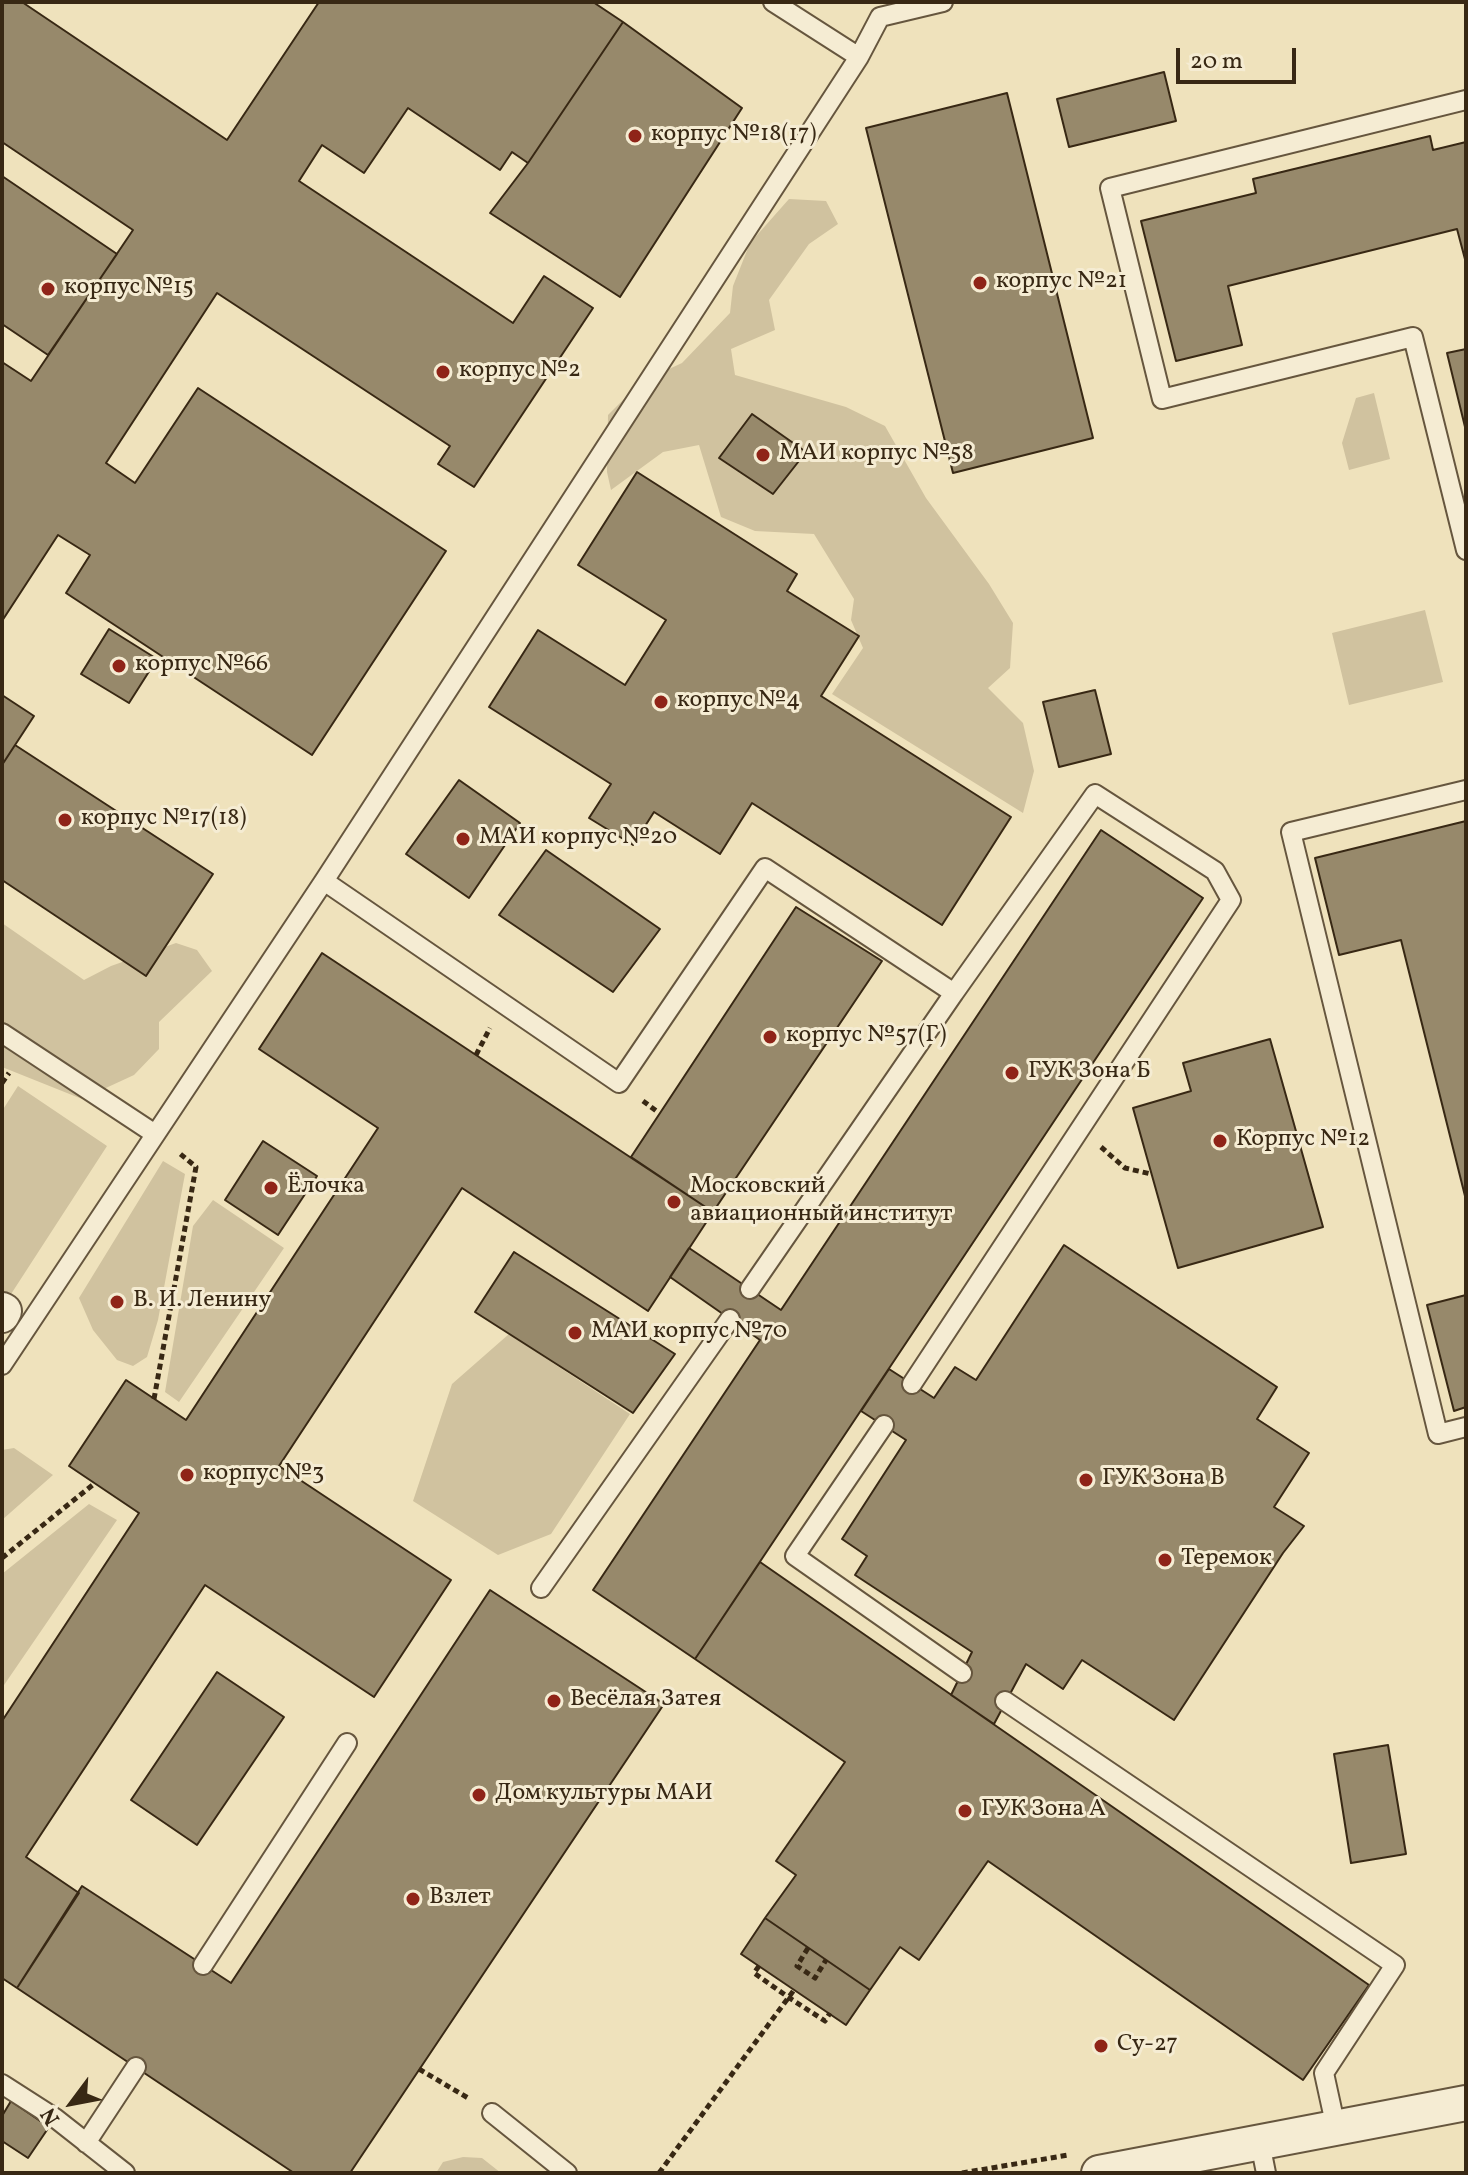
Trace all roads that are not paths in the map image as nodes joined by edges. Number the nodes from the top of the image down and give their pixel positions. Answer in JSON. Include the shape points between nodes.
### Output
{"nodes":[{"id":1,"x":773,"y":2,"type":"edge"},
{"id":2,"x":943,"y":2,"type":"edge"},
{"id":3,"x":859,"y":57,"type":"junction"},
{"id":4,"x":1466,"y":100,"type":"edge"},
{"id":5,"x":1466,"y":550,"type":"edge"},
{"id":6,"x":1466,"y":790,"type":"edge"},
{"id":7,"x":324,"y":881,"type":"junction"},
{"id":8,"x":954,"y":993,"type":"junction"},
{"id":9,"x":2,"y":1033,"type":"edge"},
{"id":10,"x":155,"y":1134,"type":"junction"},
{"id":11,"x":750,"y":1289,"type":"dead end"},
{"id":12,"x":730,"y":1319,"type":"dead end"},
{"id":13,"x":2,"y":1365,"type":"edge"},
{"id":14,"x":912,"y":1384,"type":"dead end"},
{"id":15,"x":884,"y":1425,"type":"dead end"},
{"id":16,"x":1466,"y":1427,"type":"edge"},
{"id":17,"x":541,"y":1588,"type":"dead end"},
{"id":18,"x":962,"y":1673,"type":"dead end"},
{"id":19,"x":1005,"y":1701,"type":"dead end"},
{"id":20,"x":347,"y":1743,"type":"dead end"},
{"id":21,"x":203,"y":1965,"type":"dead end"},
{"id":22,"x":136,"y":2067,"type":"dead end"},
{"id":23,"x":2,"y":2084,"type":"edge"},
{"id":24,"x":1466,"y":2103,"type":"edge"},
{"id":25,"x":492,"y":2113,"type":"road end"},
{"id":26,"x":1336,"y":2128,"type":"junction"},
{"id":27,"x":86,"y":2143,"type":"junction"},
{"id":28,"x":1263,"y":2158,"type":"edge"},
{"id":29,"x":125,"y":2173,"type":"edge"},
{"id":30,"x":567,"y":2173,"type":"edge"},
{"id":31,"x":1099,"y":2173,"type":"edge"}],
"edges":[{"from":1,"to":3,"type":"lane"},
{"from":2,"to":3,"type":"lane","via":[[880,17]]},
{"from":3,"to":7,"type":"lane"},
{"from":4,"to":5,"type":"lane","via":[[1110,188],[1162,399],[1413,337]]},
{"from":6,"to":16,"type":"lane","via":[[1291,832],[1438,1434]]},
{"from":7,"to":8,"type":"lane","via":[[619,1083],[765,868]]},
{"from":7,"to":10,"type":"lane"},
{"from":8,"to":11,"type":"lane"},
{"from":8,"to":14,"type":"lane","via":[[1095,794],[1215,871],[1231,900]]},
{"from":9,"to":10,"type":"lane"},
{"from":10,"to":13,"type":"lane"},
{"from":12,"to":17,"type":"lane"},
{"from":15,"to":18,"type":"lane","via":[[795,1556]]},
{"from":19,"to":26,"type":"lane","via":[[1395,1965],[1324,2073]]},
{"from":20,"to":21,"type":"lane"},
{"from":22,"to":27,"type":"lane"},
{"from":23,"to":27,"type":"lane"},
{"from":24,"to":26,"type":"street"},
{"from":25,"to":30,"type":"lane"},
{"from":26,"to":28,"type":"street"},
{"from":27,"to":29,"type":"lane"},
{"from":28,"to":31,"type":"street"}]}
